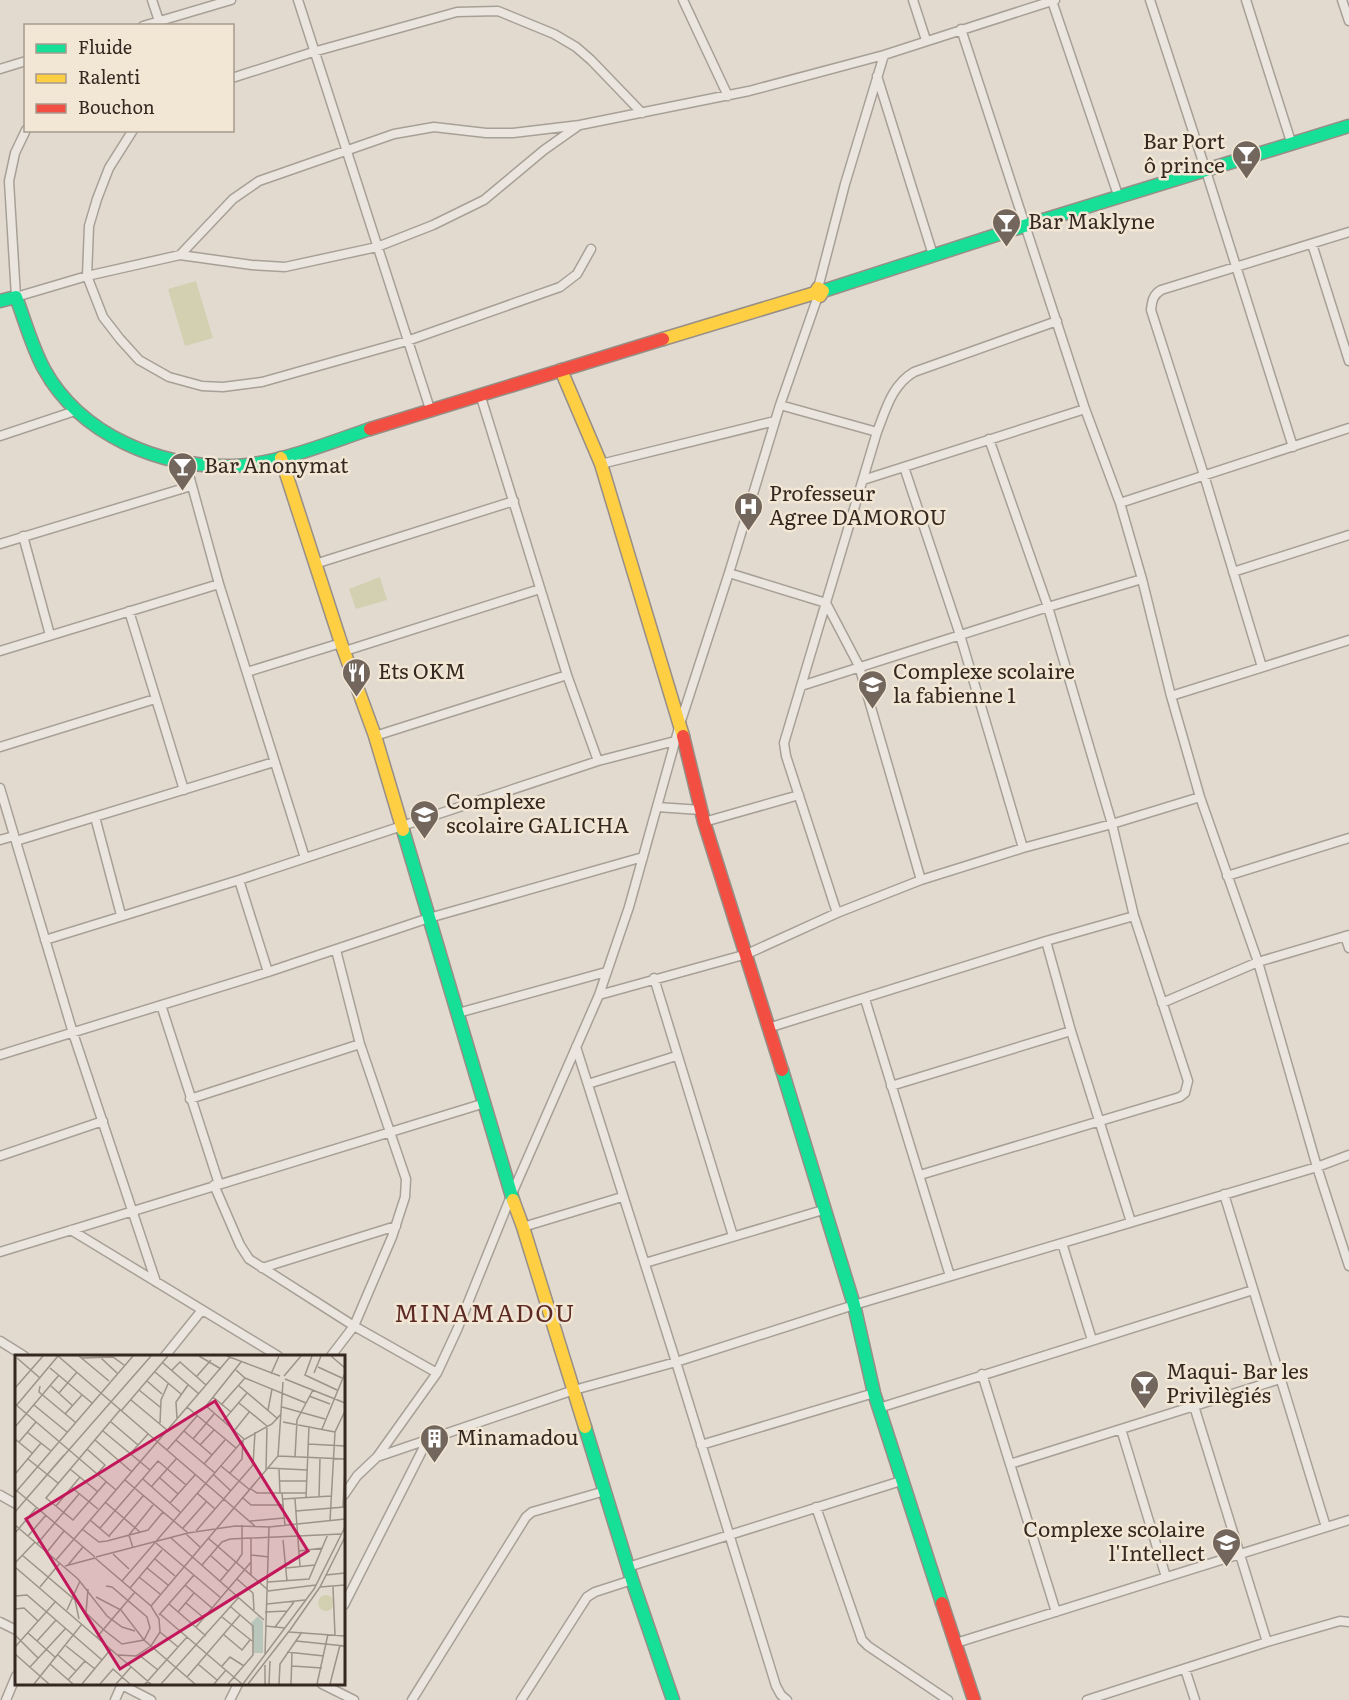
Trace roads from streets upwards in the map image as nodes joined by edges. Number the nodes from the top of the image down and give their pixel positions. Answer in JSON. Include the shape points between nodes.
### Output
{"nodes":[{"id":1,"x":152,"y":0,"type":"edge"},
{"id":2,"x":231,"y":0,"type":"edge"},
{"id":3,"x":298,"y":0,"type":"edge"},
{"id":4,"x":683,"y":0,"type":"edge"},
{"id":5,"x":913,"y":0,"type":"edge"},
{"id":6,"x":1053,"y":0,"type":"edge"},
{"id":7,"x":1150,"y":0,"type":"edge"},
{"id":8,"x":1246,"y":0,"type":"edge"},
{"id":9,"x":1342,"y":0,"type":"edge"},
{"id":10,"x":159,"y":21,"type":"junction"},
{"id":11,"x":1349,"y":21,"type":"edge"},
{"id":12,"x":149,"y":24,"type":"edge"},
{"id":13,"x":961,"y":29,"type":"junction"},
{"id":14,"x":926,"y":40,"type":"junction"},
{"id":15,"x":313,"y":52,"type":"junction"},
{"id":16,"x":884,"y":55,"type":"junction"},
{"id":17,"x":24,"y":62,"type":"edge"},
{"id":18,"x":0,"y":69,"type":"edge"},
{"id":19,"x":877,"y":76,"type":"junction"},
{"id":20,"x":234,"y":77,"type":"edge"},
{"id":21,"x":728,"y":96,"type":"junction"},
{"id":22,"x":642,"y":113,"type":"junction"},
{"id":23,"x":580,"y":125,"type":"junction"},
{"id":24,"x":1349,"y":126,"type":"edge"},
{"id":25,"x":25,"y":132,"type":"edge"},
{"id":26,"x":133,"y":132,"type":"edge"},
{"id":27,"x":1292,"y":145,"type":"junction"},
{"id":28,"x":346,"y":152,"type":"junction"},
{"id":29,"x":1206,"y":171,"type":"junction"},
{"id":30,"x":4,"y":183,"type":"edge"},
{"id":31,"x":1119,"y":198,"type":"junction"},
{"id":32,"x":1024,"y":226,"type":"junction"},
{"id":33,"x":1349,"y":232,"type":"edge"},
{"id":34,"x":1312,"y":244,"type":"junction"},
{"id":35,"x":377,"y":247,"type":"junction"},
{"id":36,"x":591,"y":249,"type":"dead end"},
{"id":37,"x":180,"y":255,"type":"junction"},
{"id":38,"x":933,"y":255,"type":"junction"},
{"id":39,"x":1235,"y":267,"type":"junction"},
{"id":40,"x":87,"y":276,"type":"junction"},
{"id":41,"x":819,"y":292,"type":"junction"},
{"id":42,"x":16,"y":297,"type":"junction"},
{"id":43,"x":0,"y":302,"type":"edge"},
{"id":44,"x":1057,"y":321,"type":"junction"},
{"id":45,"x":407,"y":341,"type":"junction"},
{"id":46,"x":1349,"y":362,"type":"edge"},
{"id":47,"x":561,"y":369,"type":"junction"},
{"id":48,"x":480,"y":394,"type":"junction"},
{"id":49,"x":780,"y":405,"type":"junction"},
{"id":50,"x":1085,"y":410,"type":"junction"},
{"id":51,"x":75,"y":411,"type":"junction"},
{"id":52,"x":431,"y":412,"type":"junction"},
{"id":53,"x":775,"y":421,"type":"junction"},
{"id":54,"x":1349,"y":428,"type":"edge"},
{"id":55,"x":877,"y":432,"type":"junction"},
{"id":56,"x":0,"y":436,"type":"edge"},
{"id":57,"x":989,"y":439,"type":"junction"},
{"id":58,"x":1293,"y":447,"type":"junction"},
{"id":59,"x":282,"y":458,"type":"junction"},
{"id":60,"x":186,"y":464,"type":"junction"},
{"id":61,"x":601,"y":465,"type":"junction"},
{"id":62,"x":904,"y":467,"type":"junction"},
{"id":63,"x":1204,"y":475,"type":"junction"},
{"id":64,"x":862,"y":480,"type":"junction"},
{"id":65,"x":191,"y":486,"type":"junction"},
{"id":66,"x":514,"y":501,"type":"junction"},
{"id":67,"x":1120,"y":503,"type":"junction"},
{"id":68,"x":1349,"y":535,"type":"edge"},
{"id":69,"x":23,"y":536,"type":"junction"},
{"id":70,"x":0,"y":544,"type":"edge"},
{"id":71,"x":315,"y":564,"type":"junction"},
{"id":72,"x":1233,"y":572,"type":"junction"},
{"id":73,"x":729,"y":573,"type":"junction"},
{"id":74,"x":1143,"y":579,"type":"junction"},
{"id":75,"x":219,"y":584,"type":"junction"},
{"id":76,"x":540,"y":589,"type":"junction"},
{"id":77,"x":826,"y":603,"type":"junction"},
{"id":78,"x":1048,"y":607,"type":"junction"},
{"id":79,"x":129,"y":611,"type":"junction"},
{"id":80,"x":50,"y":635,"type":"junction"},
{"id":81,"x":960,"y":635,"type":"junction"},
{"id":82,"x":1349,"y":641,"type":"edge"},
{"id":83,"x":343,"y":647,"type":"junction"},
{"id":84,"x":0,"y":651,"type":"edge"},
{"id":85,"x":859,"y":666,"type":"junction"},
{"id":86,"x":1262,"y":667,"type":"junction"},
{"id":87,"x":247,"y":672,"type":"junction"},
{"id":88,"x":567,"y":675,"type":"junction"},
{"id":89,"x":801,"y":686,"type":"junction"},
{"id":90,"x":1171,"y":696,"type":"junction"},
{"id":91,"x":155,"y":699,"type":"junction"},
{"id":92,"x":680,"y":724,"type":"junction"},
{"id":93,"x":375,"y":736,"type":"junction"},
{"id":94,"x":675,"y":741,"type":"junction"},
{"id":95,"x":0,"y":747,"type":"edge"},
{"id":96,"x":598,"y":761,"type":"junction"},
{"id":97,"x":274,"y":762,"type":"junction"},
{"id":98,"x":0,"y":788,"type":"edge"},
{"id":99,"x":184,"y":790,"type":"junction"},
{"id":100,"x":799,"y":795,"type":"junction"},
{"id":101,"x":1200,"y":797,"type":"junction"},
{"id":102,"x":657,"y":807,"type":"junction"},
{"id":103,"x":702,"y":816,"type":"junction"},
{"id":104,"x":95,"y":817,"type":"junction"},
{"id":105,"x":1112,"y":824,"type":"junction"},
{"id":106,"x":403,"y":827,"type":"junction"},
{"id":107,"x":15,"y":838,"type":"junction"},
{"id":108,"x":1349,"y":838,"type":"edge"},
{"id":109,"x":0,"y":840,"type":"edge"},
{"id":110,"x":1023,"y":848,"type":"junction"},
{"id":111,"x":643,"y":857,"type":"junction"},
{"id":112,"x":305,"y":858,"type":"junction"},
{"id":113,"x":1227,"y":876,"type":"junction"},
{"id":114,"x":239,"y":880,"type":"junction"},
{"id":115,"x":921,"y":880,"type":"junction"},
{"id":116,"x":837,"y":913,"type":"junction"},
{"id":117,"x":122,"y":915,"type":"junction"},
{"id":118,"x":1134,"y":916,"type":"junction"},
{"id":119,"x":429,"y":918,"type":"junction"},
{"id":120,"x":1347,"y":935,"type":"edge"},
{"id":121,"x":45,"y":940,"type":"junction"},
{"id":122,"x":1046,"y":941,"type":"junction"},
{"id":123,"x":1349,"y":948,"type":"edge"},
{"id":124,"x":336,"y":950,"type":"junction"},
{"id":125,"x":747,"y":954,"type":"junction"},
{"id":126,"x":1258,"y":962,"type":"junction"},
{"id":127,"x":268,"y":972,"type":"junction"},
{"id":128,"x":606,"y":972,"type":"junction"},
{"id":129,"x":654,"y":978,"type":"junction"},
{"id":130,"x":599,"y":995,"type":"junction"},
{"id":131,"x":865,"y":999,"type":"junction"},
{"id":132,"x":1162,"y":1003,"type":"junction"},
{"id":133,"x":160,"y":1005,"type":"junction"},
{"id":134,"x":458,"y":1013,"type":"junction"},
{"id":135,"x":768,"y":1028,"type":"junction"},
{"id":136,"x":1071,"y":1031,"type":"junction"},
{"id":137,"x":73,"y":1033,"type":"junction"},
{"id":138,"x":360,"y":1044,"type":"junction"},
{"id":139,"x":576,"y":1047,"type":"junction"},
{"id":140,"x":0,"y":1055,"type":"edge"},
{"id":141,"x":676,"y":1056,"type":"junction"},
{"id":142,"x":588,"y":1084,"type":"junction"},
{"id":143,"x":891,"y":1086,"type":"junction"},
{"id":144,"x":190,"y":1099,"type":"junction"},
{"id":145,"x":485,"y":1103,"type":"junction"},
{"id":146,"x":103,"y":1121,"type":"junction"},
{"id":147,"x":1100,"y":1123,"type":"junction"},
{"id":148,"x":391,"y":1132,"type":"junction"},
{"id":149,"x":1349,"y":1155,"type":"edge"},
{"id":150,"x":0,"y":1156,"type":"edge"},
{"id":151,"x":1317,"y":1167,"type":"junction"},
{"id":152,"x":920,"y":1175,"type":"junction"},
{"id":153,"x":216,"y":1185,"type":"junction"},
{"id":154,"x":1224,"y":1194,"type":"junction"},
{"id":155,"x":511,"y":1196,"type":"junction"},
{"id":156,"x":622,"y":1197,"type":"junction"},
{"id":157,"x":823,"y":1210,"type":"junction"},
{"id":158,"x":131,"y":1211,"type":"junction"},
{"id":159,"x":1131,"y":1222,"type":"junction"},
{"id":160,"x":396,"y":1226,"type":"junction"},
{"id":161,"x":523,"y":1227,"type":"junction"},
{"id":162,"x":71,"y":1230,"type":"junction"},
{"id":163,"x":733,"y":1236,"type":"junction"},
{"id":164,"x":1062,"y":1243,"type":"junction"},
{"id":165,"x":0,"y":1252,"type":"edge"},
{"id":166,"x":645,"y":1263,"type":"junction"},
{"id":167,"x":1349,"y":1266,"type":"edge"},
{"id":168,"x":262,"y":1268,"type":"junction"},
{"id":169,"x":951,"y":1276,"type":"junction"},
{"id":170,"x":156,"y":1282,"type":"junction"},
{"id":171,"x":1252,"y":1290,"type":"junction"},
{"id":172,"x":854,"y":1305,"type":"junction"},
{"id":173,"x":202,"y":1310,"type":"junction"},
{"id":174,"x":354,"y":1326,"type":"junction"},
{"id":175,"x":1092,"y":1340,"type":"junction"},
{"id":176,"x":0,"y":1341,"type":"edge"},
{"id":177,"x":22,"y":1355,"type":"edge"},
{"id":178,"x":166,"y":1355,"type":"edge"},
{"id":179,"x":276,"y":1355,"type":"edge"},
{"id":180,"x":332,"y":1355,"type":"edge"},
{"id":181,"x":676,"y":1362,"type":"junction"},
{"id":182,"x":437,"y":1373,"type":"junction"},
{"id":183,"x":982,"y":1374,"type":"junction"},
{"id":184,"x":1280,"y":1379,"type":"junction"},
{"id":185,"x":574,"y":1390,"type":"junction"},
{"id":186,"x":874,"y":1393,"type":"junction"},
{"id":187,"x":1194,"y":1406,"type":"junction"},
{"id":188,"x":879,"y":1408,"type":"junction"},
{"id":189,"x":1121,"y":1429,"type":"junction"},
{"id":190,"x":428,"y":1439,"type":"junction"},
{"id":191,"x":701,"y":1445,"type":"junction"},
{"id":192,"x":377,"y":1457,"type":"junction"},
{"id":193,"x":1010,"y":1464,"type":"junction"},
{"id":194,"x":901,"y":1481,"type":"junction"},
{"id":195,"x":605,"y":1491,"type":"junction"},
{"id":196,"x":345,"y":1494,"type":"edge"},
{"id":197,"x":0,"y":1495,"type":"edge"},
{"id":198,"x":15,"y":1503,"type":"edge"},
{"id":199,"x":816,"y":1507,"type":"junction"},
{"id":200,"x":1349,"y":1520,"type":"edge"},
{"id":201,"x":1326,"y":1527,"type":"junction"},
{"id":202,"x":728,"y":1536,"type":"junction"},
{"id":203,"x":1239,"y":1554,"type":"junction"},
{"id":204,"x":628,"y":1567,"type":"junction"},
{"id":205,"x":1166,"y":1577,"type":"junction"},
{"id":206,"x":632,"y":1580,"type":"junction"},
{"id":207,"x":345,"y":1603,"type":"edge"},
{"id":208,"x":1056,"y":1612,"type":"junction"},
{"id":209,"x":0,"y":1622,"type":"edge"},
{"id":210,"x":1349,"y":1622,"type":"edge"},
{"id":211,"x":15,"y":1630,"type":"edge"},
{"id":212,"x":1267,"y":1642,"type":"junction"},
{"id":213,"x":956,"y":1643,"type":"junction"},
{"id":214,"x":1185,"y":1669,"type":"junction"},
{"id":215,"x":15,"y":1678,"type":"edge"},
{"id":216,"x":121,"y":1685,"type":"edge"},
{"id":217,"x":123,"y":1685,"type":"edge"},
{"id":218,"x":237,"y":1685,"type":"edge"},
{"id":219,"x":326,"y":1685,"type":"edge"},
{"id":220,"x":6,"y":1700,"type":"edge"},
{"id":221,"x":115,"y":1700,"type":"edge"},
{"id":222,"x":151,"y":1700,"type":"edge"},
{"id":223,"x":230,"y":1700,"type":"edge"},
{"id":224,"x":354,"y":1700,"type":"edge"},
{"id":225,"x":412,"y":1700,"type":"edge"},
{"id":226,"x":521,"y":1700,"type":"edge"},
{"id":227,"x":673,"y":1700,"type":"edge"},
{"id":228,"x":787,"y":1700,"type":"edge"},
{"id":229,"x":948,"y":1700,"type":"edge"},
{"id":230,"x":974,"y":1700,"type":"edge"},
{"id":231,"x":1087,"y":1700,"type":"edge"},
{"id":232,"x":1195,"y":1700,"type":"edge"}],
"edges":[{"from":1,"to":10,"type":"street"},
{"from":2,"to":10,"type":"street"},
{"from":3,"to":15,"type":"street"},
{"from":4,"to":21,"type":"street"},
{"from":5,"to":14,"type":"street"},
{"from":6,"to":13,"type":"street"},
{"from":6,"to":31,"type":"street"},
{"from":7,"to":29,"type":"street"},
{"from":8,"to":27,"type":"street"},
{"from":9,"to":11,"type":"street"},
{"from":10,"to":12,"type":"street"},
{"from":13,"to":14,"type":"street"},
{"from":13,"to":32,"type":"street"},
{"from":14,"to":16,"type":"street"},
{"from":15,"to":20,"type":"street"},
{"from":15,"to":22,"type":"street","via":[[457,12],[498,11],[576,47]]},
{"from":15,"to":28,"type":"street"},
{"from":16,"to":19,"type":"street"},
{"from":16,"to":21,"type":"street"},
{"from":17,"to":18,"type":"street"},
{"from":19,"to":38,"type":"street"},
{"from":19,"to":41,"type":"street"},
{"from":21,"to":22,"type":"street"},
{"from":22,"to":23,"type":"street"},
{"from":23,"to":28,"type":"street","via":[[513,133],[434,126],[394,134]]},
{"from":23,"to":35,"type":"street","via":[[483,200]]},
{"from":24,"to":27,"type":"street"},
{"from":25,"to":30,"type":"street"},
{"from":26,"to":40,"type":"street","via":[[109,168],[97,199],[89,226]]},
{"from":27,"to":29,"type":"street"},
{"from":28,"to":35,"type":"street"},
{"from":28,"to":37,"type":"street","via":[[246,189]]},
{"from":29,"to":31,"type":"street"},
{"from":29,"to":39,"type":"street"},
{"from":30,"to":42,"type":"street"},
{"from":31,"to":32,"type":"street"},
{"from":32,"to":38,"type":"street"},
{"from":32,"to":44,"type":"street"},
{"from":33,"to":34,"type":"street"},
{"from":34,"to":39,"type":"street"},
{"from":34,"to":46,"type":"street"},
{"from":35,"to":37,"type":"street","via":[[285,267]]},
{"from":35,"to":45,"type":"street"},
{"from":36,"to":45,"type":"street","via":[[576,274],[560,287]]},
{"from":37,"to":40,"type":"street"},
{"from":38,"to":41,"type":"street"},
{"from":39,"to":58,"type":"street"},
{"from":39,"to":63,"type":"street","via":[[1161,290],[1152,303]]},
{"from":40,"to":42,"type":"street"},
{"from":40,"to":45,"type":"street","via":[[103,317],[140,360],[169,377],[202,386],[252,384]]},
{"from":41,"to":47,"type":"street"},
{"from":41,"to":49,"type":"street"},
{"from":42,"to":43,"type":"street"},
{"from":42,"to":51,"type":"street","via":[[37,356]]},
{"from":44,"to":50,"type":"street"},
{"from":44,"to":55,"type":"street","via":[[914,372],[899,384]]},
{"from":45,"to":52,"type":"street"},
{"from":47,"to":48,"type":"street"},
{"from":47,"to":61,"type":"street"},
{"from":48,"to":52,"type":"street"},
{"from":48,"to":66,"type":"street"},
{"from":49,"to":53,"type":"street"},
{"from":49,"to":55,"type":"street"},
{"from":50,"to":57,"type":"street"},
{"from":50,"to":67,"type":"street"},
{"from":51,"to":56,"type":"street"},
{"from":51,"to":60,"type":"street","via":[[116,439]]},
{"from":52,"to":59,"type":"street"},
{"from":53,"to":61,"type":"street"},
{"from":53,"to":73,"type":"street"},
{"from":54,"to":58,"type":"street"},
{"from":55,"to":64,"type":"street"},
{"from":57,"to":62,"type":"street"},
{"from":57,"to":78,"type":"street"},
{"from":58,"to":63,"type":"street"},
{"from":59,"to":60,"type":"street","via":[[235,466]]},
{"from":59,"to":71,"type":"street"},
{"from":60,"to":65,"type":"street"},
{"from":61,"to":92,"type":"street"},
{"from":62,"to":64,"type":"street"},
{"from":62,"to":81,"type":"street"},
{"from":63,"to":67,"type":"street"},
{"from":63,"to":72,"type":"street"},
{"from":64,"to":77,"type":"street"},
{"from":65,"to":69,"type":"street"},
{"from":65,"to":75,"type":"street"},
{"from":66,"to":71,"type":"street"},
{"from":66,"to":76,"type":"street"},
{"from":67,"to":74,"type":"street"},
{"from":68,"to":72,"type":"street"},
{"from":69,"to":70,"type":"street"},
{"from":69,"to":80,"type":"street"},
{"from":71,"to":83,"type":"street"},
{"from":72,"to":86,"type":"street"},
{"from":73,"to":77,"type":"street"},
{"from":73,"to":92,"type":"street"},
{"from":74,"to":78,"type":"street"},
{"from":74,"to":90,"type":"street"},
{"from":75,"to":79,"type":"street"},
{"from":75,"to":87,"type":"street"},
{"from":76,"to":83,"type":"street"},
{"from":76,"to":88,"type":"street"},
{"from":77,"to":85,"type":"street"},
{"from":77,"to":89,"type":"street"},
{"from":78,"to":81,"type":"street"},
{"from":78,"to":105,"type":"street"},
{"from":79,"to":80,"type":"street"},
{"from":79,"to":91,"type":"street"},
{"from":80,"to":84,"type":"street"},
{"from":81,"to":85,"type":"street"},
{"from":81,"to":110,"type":"street"},
{"from":82,"to":86,"type":"street"},
{"from":83,"to":87,"type":"street"},
{"from":83,"to":93,"type":"street"},
{"from":85,"to":89,"type":"street"},
{"from":85,"to":115,"type":"street"},
{"from":86,"to":90,"type":"street"},
{"from":87,"to":97,"type":"street"},
{"from":88,"to":93,"type":"street"},
{"from":88,"to":96,"type":"street"},
{"from":89,"to":100,"type":"street","via":[[784,743]]},
{"from":90,"to":101,"type":"street"},
{"from":91,"to":95,"type":"street"},
{"from":91,"to":99,"type":"street"},
{"from":92,"to":94,"type":"street"},
{"from":92,"to":103,"type":"street"},
{"from":93,"to":106,"type":"street"},
{"from":94,"to":96,"type":"street"},
{"from":94,"to":102,"type":"street"},
{"from":96,"to":106,"type":"street"},
{"from":97,"to":99,"type":"street"},
{"from":97,"to":112,"type":"street"},
{"from":98,"to":107,"type":"street"},
{"from":99,"to":104,"type":"street"},
{"from":100,"to":103,"type":"street"},
{"from":100,"to":116,"type":"street"},
{"from":101,"to":105,"type":"street"},
{"from":101,"to":113,"type":"street"},
{"from":102,"to":103,"type":"street"},
{"from":102,"to":111,"type":"street"},
{"from":103,"to":125,"type":"street"},
{"from":104,"to":107,"type":"street"},
{"from":104,"to":117,"type":"street"},
{"from":105,"to":110,"type":"street"},
{"from":105,"to":118,"type":"street"},
{"from":106,"to":112,"type":"street"},
{"from":106,"to":119,"type":"street"},
{"from":107,"to":109,"type":"street"},
{"from":107,"to":121,"type":"street"},
{"from":108,"to":113,"type":"street"},
{"from":110,"to":115,"type":"street"},
{"from":111,"to":119,"type":"street"},
{"from":111,"to":128,"type":"street"},
{"from":112,"to":114,"type":"street"},
{"from":113,"to":126,"type":"street"},
{"from":114,"to":117,"type":"street"},
{"from":114,"to":127,"type":"street"},
{"from":115,"to":116,"type":"street"},
{"from":116,"to":125,"type":"street"},
{"from":117,"to":121,"type":"street"},
{"from":118,"to":122,"type":"street"},
{"from":118,"to":132,"type":"street"},
{"from":119,"to":124,"type":"street"},
{"from":119,"to":134,"type":"street"},
{"from":120,"to":123,"type":"street"},
{"from":120,"to":126,"type":"street"},
{"from":121,"to":137,"type":"street"},
{"from":122,"to":131,"type":"street"},
{"from":122,"to":136,"type":"street"},
{"from":124,"to":127,"type":"street"},
{"from":124,"to":138,"type":"street"},
{"from":125,"to":129,"type":"street"},
{"from":125,"to":135,"type":"street"},
{"from":126,"to":132,"type":"street"},
{"from":126,"to":151,"type":"street"},
{"from":127,"to":133,"type":"street"},
{"from":128,"to":130,"type":"street"},
{"from":128,"to":134,"type":"street"},
{"from":129,"to":130,"type":"street"},
{"from":129,"to":141,"type":"street"},
{"from":130,"to":139,"type":"street"},
{"from":131,"to":135,"type":"street"},
{"from":131,"to":143,"type":"street"},
{"from":132,"to":147,"type":"street","via":[[1188,1081],[1185,1093]]},
{"from":133,"to":137,"type":"street"},
{"from":133,"to":144,"type":"street"},
{"from":134,"to":145,"type":"street"},
{"from":135,"to":157,"type":"street"},
{"from":136,"to":143,"type":"street"},
{"from":136,"to":147,"type":"street"},
{"from":137,"to":140,"type":"street"},
{"from":137,"to":146,"type":"street"},
{"from":138,"to":144,"type":"street"},
{"from":138,"to":148,"type":"street"},
{"from":139,"to":142,"type":"street"},
{"from":139,"to":155,"type":"street"},
{"from":141,"to":142,"type":"street"},
{"from":141,"to":163,"type":"street"},
{"from":142,"to":156,"type":"street"},
{"from":143,"to":152,"type":"street"},
{"from":144,"to":153,"type":"street"},
{"from":145,"to":148,"type":"street"},
{"from":145,"to":155,"type":"street"},
{"from":146,"to":150,"type":"street"},
{"from":146,"to":158,"type":"street"},
{"from":147,"to":152,"type":"street"},
{"from":147,"to":159,"type":"street"},
{"from":148,"to":153,"type":"street"},
{"from":148,"to":160,"type":"street","via":[[407,1189]]},
{"from":149,"to":151,"type":"street"},
{"from":151,"to":154,"type":"street"},
{"from":151,"to":167,"type":"street"},
{"from":152,"to":169,"type":"street"},
{"from":153,"to":158,"type":"street"},
{"from":153,"to":168,"type":"street","via":[[240,1245],[249,1259]]},
{"from":154,"to":159,"type":"street"},
{"from":154,"to":171,"type":"street"},
{"from":155,"to":161,"type":"street"},
{"from":155,"to":182,"type":"street"},
{"from":156,"to":161,"type":"street"},
{"from":156,"to":166,"type":"street"},
{"from":157,"to":163,"type":"street"},
{"from":157,"to":172,"type":"street"},
{"from":158,"to":162,"type":"street"},
{"from":158,"to":170,"type":"street"},
{"from":159,"to":164,"type":"street"},
{"from":160,"to":168,"type":"street"},
{"from":160,"to":174,"type":"street"},
{"from":161,"to":185,"type":"street"},
{"from":162,"to":165,"type":"street"},
{"from":162,"to":170,"type":"street"},
{"from":163,"to":166,"type":"street"},
{"from":164,"to":169,"type":"street"},
{"from":164,"to":175,"type":"street"},
{"from":166,"to":181,"type":"street"},
{"from":168,"to":174,"type":"street"},
{"from":169,"to":172,"type":"street"},
{"from":170,"to":173,"type":"street"},
{"from":171,"to":175,"type":"street"},
{"from":171,"to":184,"type":"street"},
{"from":172,"to":181,"type":"street"},
{"from":172,"to":186,"type":"street"},
{"from":173,"to":178,"type":"street"},
{"from":173,"to":179,"type":"street"},
{"from":174,"to":180,"type":"street"},
{"from":174,"to":182,"type":"street"},
{"from":175,"to":183,"type":"street"},
{"from":176,"to":177,"type":"street"},
{"from":181,"to":185,"type":"street"},
{"from":181,"to":191,"type":"street"},
{"from":182,"to":192,"type":"street"},
{"from":183,"to":188,"type":"street"},
{"from":183,"to":193,"type":"street"},
{"from":184,"to":187,"type":"street"},
{"from":184,"to":201,"type":"street"},
{"from":185,"to":190,"type":"street"},
{"from":185,"to":195,"type":"street"},
{"from":186,"to":188,"type":"street"},
{"from":186,"to":191,"type":"street"},
{"from":187,"to":189,"type":"street"},
{"from":187,"to":203,"type":"street"},
{"from":188,"to":194,"type":"street"},
{"from":189,"to":193,"type":"street"},
{"from":189,"to":205,"type":"street"},
{"from":190,"to":192,"type":"street"},
{"from":190,"to":207,"type":"street"},
{"from":191,"to":202,"type":"street"},
{"from":192,"to":196,"type":"street"},
{"from":193,"to":208,"type":"street"},
{"from":194,"to":199,"type":"street"},
{"from":194,"to":213,"type":"street"},
{"from":195,"to":204,"type":"street"},
{"from":195,"to":225,"type":"street","via":[[526,1516]]},
{"from":197,"to":198,"type":"street"},
{"from":199,"to":202,"type":"street"},
{"from":199,"to":229,"type":"street","via":[[862,1640]]},
{"from":200,"to":201,"type":"street"},
{"from":201,"to":203,"type":"street"},
{"from":202,"to":204,"type":"street"},
{"from":202,"to":228,"type":"street","via":[[776,1686]]},
{"from":203,"to":205,"type":"street"},
{"from":203,"to":212,"type":"street"},
{"from":204,"to":206,"type":"street"},
{"from":205,"to":208,"type":"street"},
{"from":206,"to":226,"type":"street","via":[[587,1598]]},
{"from":206,"to":227,"type":"street"},
{"from":208,"to":213,"type":"street"},
{"from":209,"to":211,"type":"street"},
{"from":210,"to":212,"type":"street","via":[[1340,1621]]},
{"from":212,"to":214,"type":"street"},
{"from":213,"to":230,"type":"street"},
{"from":214,"to":231,"type":"street"},
{"from":214,"to":232,"type":"street"},
{"from":215,"to":220,"type":"street"},
{"from":216,"to":221,"type":"street"},
{"from":217,"to":222,"type":"street"},
{"from":218,"to":223,"type":"street"},
{"from":219,"to":224,"type":"street"}]}
